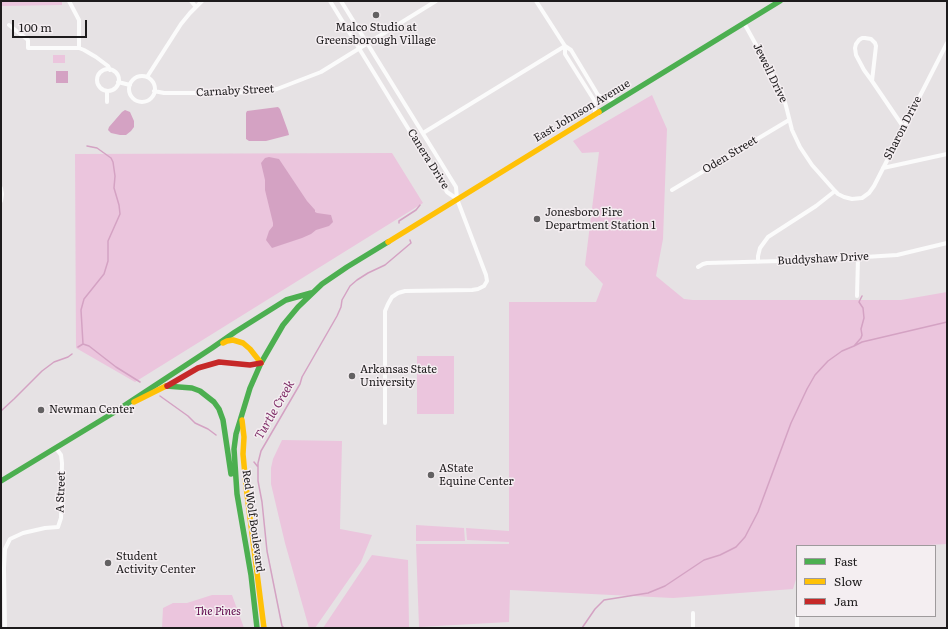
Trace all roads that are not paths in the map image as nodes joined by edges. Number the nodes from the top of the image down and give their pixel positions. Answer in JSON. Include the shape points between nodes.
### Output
{"nodes":[{"id":1,"x":69,"y":1,"type":"edge"},
{"id":2,"x":191,"y":1,"type":"edge"},
{"id":3,"x":202,"y":1,"type":"edge"},
{"id":4,"x":330,"y":1,"type":"edge"},
{"id":5,"x":341,"y":1,"type":"edge"},
{"id":6,"x":436,"y":1,"type":"edge"},
{"id":7,"x":536,"y":1,"type":"edge"},
{"id":8,"x":780,"y":1,"type":"edge"},
{"id":9,"x":196,"y":7,"type":"junction"},
{"id":10,"x":744,"y":23,"type":"junction"},
{"id":11,"x":9,"y":25,"type":"dead end"},
{"id":12,"x":947,"y":43,"type":"edge"},
{"id":13,"x":368,"y":44,"type":"junction"},
{"id":14,"x":565,"y":46,"type":"junction"},
{"id":15,"x":80,"y":48,"type":"junction"},
{"id":16,"x":360,"y":48,"type":"junction"},
{"id":17,"x":101,"y":61,"type":"junction"},
{"id":18,"x":110,"y":70,"type":"junction"},
{"id":19,"x":101,"y":72,"type":"junction"},
{"id":20,"x":147,"y":77,"type":"junction"},
{"id":21,"x":872,"y":81,"type":"junction"},
{"id":22,"x":118,"y":82,"type":"junction"},
{"id":23,"x":130,"y":85,"type":"junction"},
{"id":24,"x":107,"y":91,"type":"junction"},
{"id":25,"x":154,"y":91,"type":"junction"},
{"id":26,"x":617,"y":101,"type":"junction"},
{"id":27,"x":107,"y":102,"type":"dead end"},
{"id":28,"x":595,"y":115,"type":"junction"},
{"id":29,"x":789,"y":120,"type":"junction"},
{"id":30,"x":904,"y":128,"type":"junction"},
{"id":31,"x":423,"y":133,"type":"junction"},
{"id":32,"x":947,"y":154,"type":"edge"},
{"id":33,"x":883,"y":168,"type":"junction"},
{"id":34,"x":1,"y":188,"type":"edge"},
{"id":35,"x":672,"y":190,"type":"dead end"},
{"id":36,"x":835,"y":191,"type":"junction"},
{"id":37,"x":849,"y":198,"type":"joint"},
{"id":38,"x":457,"y":199,"type":"junction"},
{"id":39,"x":1,"y":201,"type":"edge"},
{"id":40,"x":394,"y":238,"type":"joint"},
{"id":41,"x":947,"y":243,"type":"edge"},
{"id":42,"x":858,"y":258,"type":"junction"},
{"id":43,"x":758,"y":262,"type":"junction"},
{"id":44,"x":698,"y":267,"type":"dead end"},
{"id":45,"x":313,"y":292,"type":"junction"},
{"id":46,"x":857,"y":296,"type":"dead end"},
{"id":47,"x":212,"y":348,"type":"junction"},
{"id":48,"x":261,"y":363,"type":"junction"},
{"id":49,"x":166,"y":386,"type":"junction"},
{"id":50,"x":113,"y":413,"type":"junction"},
{"id":51,"x":242,"y":417,"type":"junction"},
{"id":52,"x":385,"y":423,"type":"dead end"},
{"id":53,"x":56,"y":448,"type":"junction"},
{"id":54,"x":1,"y":481,"type":"edge"},
{"id":55,"x":237,"y":494,"type":"junction"},
{"id":56,"x":693,"y":613,"type":"dead end"},
{"id":57,"x":3,"y":614,"type":"edge"},
{"id":58,"x":797,"y":617,"type":"edge"},
{"id":59,"x":4,"y":628,"type":"edge"},
{"id":60,"x":258,"y":628,"type":"edge"},
{"id":61,"x":264,"y":628,"type":"edge"},
{"id":62,"x":693,"y":628,"type":"edge"},
{"id":63,"x":797,"y":628,"type":"edge"}],
"edges":[{"from":1,"to":15,"type":"street","via":[[79,20]]},
{"from":2,"to":9,"type":"street"},
{"from":3,"to":9,"type":"street"},
{"from":4,"to":16,"type":"street","name":"Canera Drive"},
{"from":5,"to":13,"type":"street","name":"Canera Drive"},
{"from":6,"to":13,"type":"street","name":"Carnaby Street"},
{"from":7,"to":14,"type":"street"},
{"from":8,"to":10,"type":"main road","name":"East Johnson Avenue"},
{"from":9,"to":20,"type":"street","via":[[181,24]]},
{"from":10,"to":26,"type":"main road","name":"East Johnson Avenue"},
{"from":10,"to":29,"type":"street","name":"Jewell Drive","via":[[780,86]]},
{"from":11,"to":15,"type":"street","via":[[28,40],[28,48]]},
{"from":12,"to":30,"type":"street","name":"Sharon Drive"},
{"from":13,"to":16,"type":"street","name":"Carnaby Street"},
{"from":13,"to":31,"type":"street","name":"Canera Drive"},
{"from":14,"to":26,"type":"street","via":[[571,50],[598,95]]},
{"from":14,"to":28,"type":"street","via":[[565,54],[594,100]]},
{"from":14,"to":31,"type":"street"},
{"from":15,"to":17,"type":"street"},
{"from":16,"to":25,"type":"street","name":"Carnaby Street","via":[[321,72],[277,89],[222,93]]},
{"from":16,"to":38,"type":"street","name":"Canera Drive","via":[[447,192]]},
{"from":17,"to":18,"type":"street"},
{"from":17,"to":19,"type":"street"},
{"from":18,"to":19,"type":"street"},
{"from":18,"to":22,"type":"street","via":[[116,73]]},
{"from":19,"to":24,"type":"street","via":[[97,77],[98,84],[101,89]]},
{"from":20,"to":23,"type":"street","via":[[137,77]]},
{"from":20,"to":25,"type":"street","via":[[153,83]]},
{"from":21,"to":21,"type":"street","via":[[856,55],[856,44],[865,38],[871,39],[876,46]]},
{"from":21,"to":30,"type":"street"},
{"from":22,"to":23,"type":"street"},
{"from":22,"to":24,"type":"street","via":[[114,88]]},
{"from":23,"to":25,"type":"street","via":[[132,96],[138,101],[146,100]]},
{"from":24,"to":27,"type":"street"},
{"from":26,"to":28,"type":"main road","name":"East Johnson Avenue"},
{"from":28,"to":38,"type":"main road","name":"East Johnson Avenue"},
{"from":29,"to":35,"type":"street","name":"Oden Street"},
{"from":29,"to":36,"type":"street","name":"Jewell Drive","via":[[800,147]]},
{"from":30,"to":33,"type":"street","name":"Sharon Drive"},
{"from":31,"to":38,"type":"street","name":"Canera Drive","via":[[456,187]]},
{"from":32,"to":33,"type":"street"},
{"from":33,"to":37,"type":"street","name":"Sharon Drive","via":[[869,193],[862,198]]},
{"from":34,"to":39,"type":"street"},
{"from":36,"to":37,"type":"street","name":"Jewell Drive"},
{"from":36,"to":43,"type":"street","via":[[768,237],[760,248]]},
{"from":38,"to":40,"type":"main road","name":"East Johnson Avenue"},
{"from":38,"to":52,"type":"street","via":[[487,281],[478,289],[405,291],[392,297],[385,311]]},
{"from":40,"to":45,"type":"main road","name":"Red Wolf Boulevard"},
{"from":41,"to":42,"type":"street","name":"Buddyshaw Drive","via":[[906,253]]},
{"from":42,"to":43,"type":"street","name":"Buddyshaw Drive"},
{"from":42,"to":46,"type":"street"},
{"from":43,"to":44,"type":"street","name":"Buddyshaw Drive","via":[[708,263]]},
{"from":45,"to":47,"type":"main road","via":[[286,300]]},
{"from":45,"to":48,"type":"main road","name":"Red Wolf Boulevard","via":[[283,325]]},
{"from":47,"to":48,"type":"main road","via":[[227,341],[238,341],[247,345]]},
{"from":47,"to":50,"type":"main road"},
{"from":48,"to":49,"type":"main road","via":[[250,365],[219,362],[205,365]]},
{"from":48,"to":51,"type":"main road","name":"Red Wolf Boulevard","via":[[250,388]]},
{"from":49,"to":50,"type":"main road"},
{"from":49,"to":55,"type":"main road","via":[[200,391],[219,409]]},
{"from":50,"to":53,"type":"main road"},
{"from":51,"to":55,"type":"main road","name":"Red Wolf Boulevard","via":[[234,449]]},
{"from":51,"to":61,"type":"main road","name":"Red Wolf Boulevard","via":[[246,486]]},
{"from":53,"to":54,"type":"main road"},
{"from":53,"to":57,"type":"street","name":"A Street","via":[[61,455],[62,463],[61,518],[58,527],[23,533],[10,539],[5,549]]},
{"from":55,"to":60,"type":"main road","name":"Red Wolf Boulevard"},
{"from":56,"to":62,"type":"street"},
{"from":57,"to":59,"type":"street"},
{"from":58,"to":63,"type":"street"}]}
